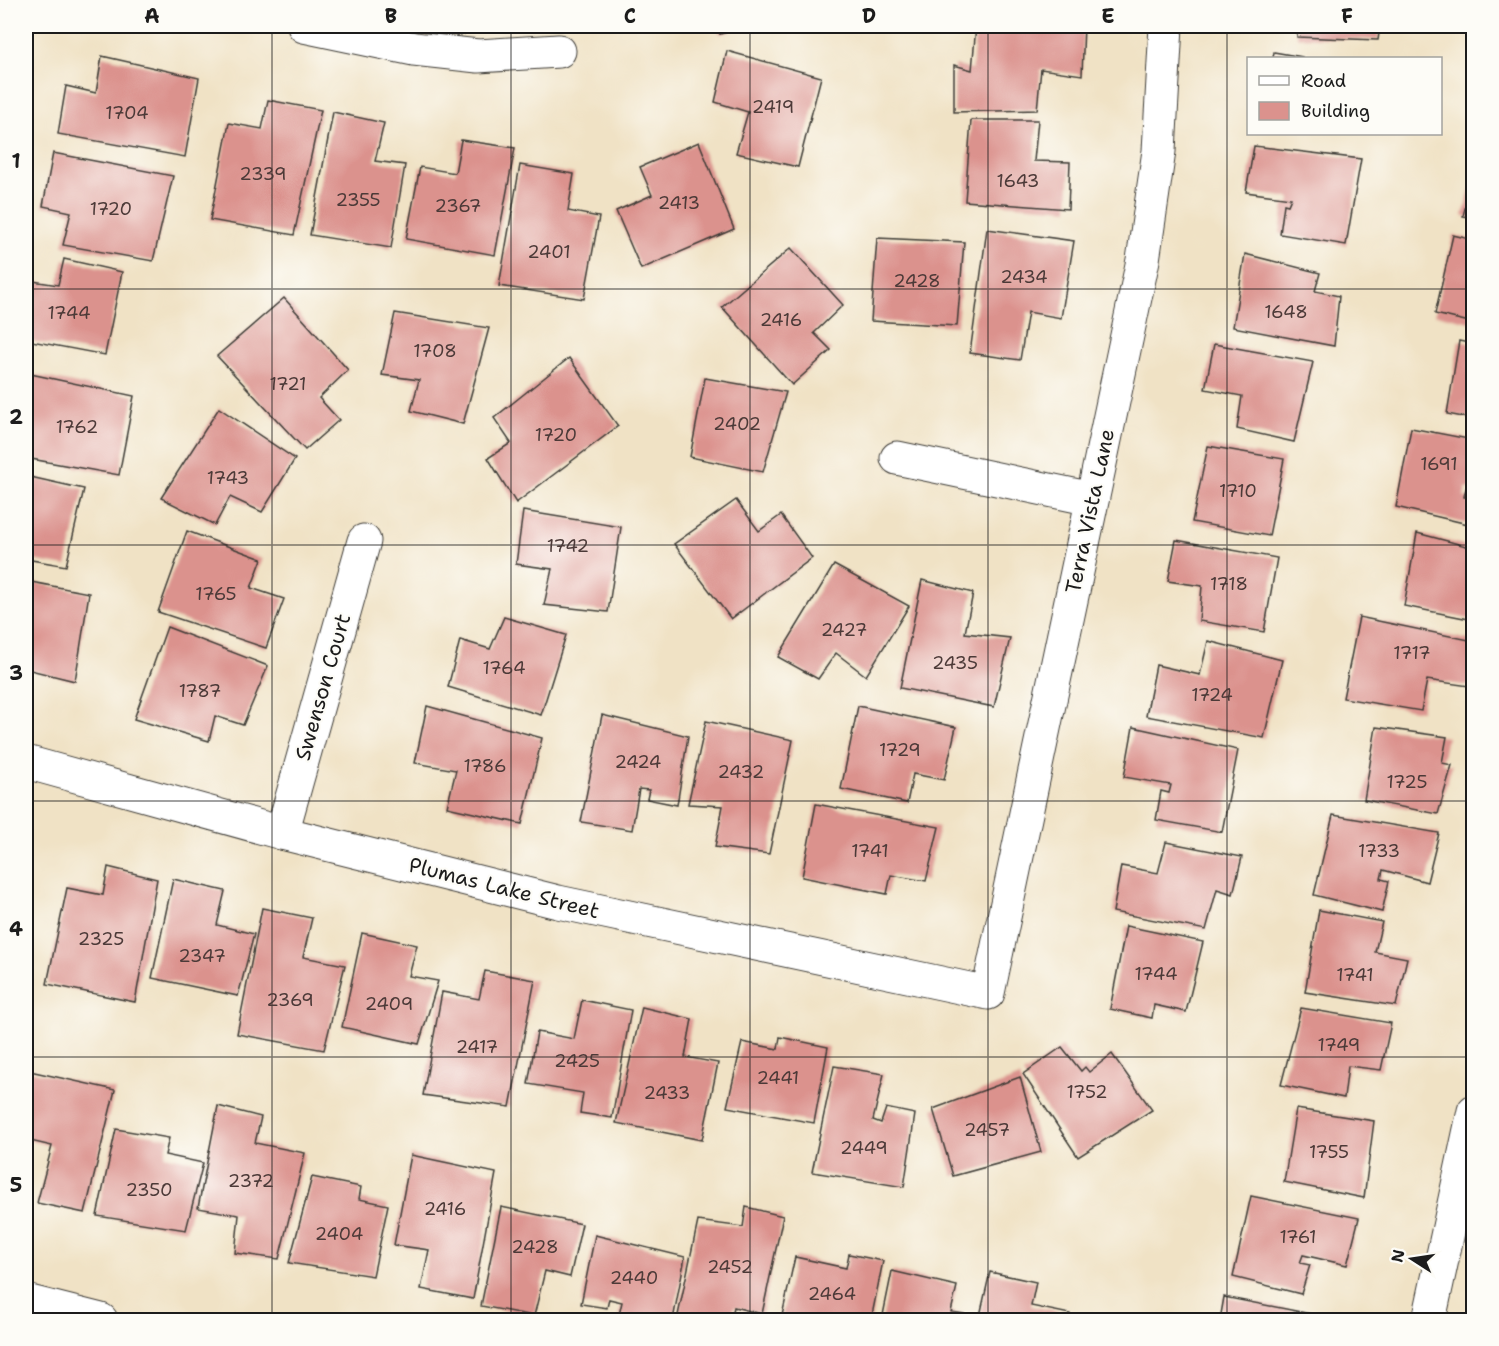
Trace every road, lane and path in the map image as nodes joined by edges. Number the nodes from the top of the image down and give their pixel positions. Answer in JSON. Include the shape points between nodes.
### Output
{"nodes":[{"id":1,"x":304,"y":26,"type":"edge"},
{"id":2,"x":1166,"y":26,"type":"edge"},
{"id":3,"x":559,"y":51,"type":"dead end"},
{"id":4,"x":897,"y":458,"type":"dead end"},
{"id":5,"x":1092,"y":499,"type":"junction"},
{"id":6,"x":364,"y":541,"type":"dead end"},
{"id":7,"x":26,"y":762,"type":"edge"},
{"id":8,"x":282,"y":833,"type":"junction"},
{"id":9,"x":988,"y":993,"type":"joint"},
{"id":10,"x":1473,"y":1111,"type":"edge"},
{"id":11,"x":26,"y":1301,"type":"edge"},
{"id":12,"x":101,"y":1320,"type":"edge"},
{"id":13,"x":1429,"y":1320,"type":"edge"}],
"edges":[{"from":1,"to":3,"type":"street","via":[[414,49],[478,56]]},
{"from":2,"to":5,"type":"street","name":"Terra Vista Lane","via":[[1160,151],[1143,260]]},
{"from":4,"to":5,"type":"street"},
{"from":5,"to":9,"type":"street","name":"Terra Vista Lane"},
{"from":6,"to":8,"type":"street","name":"Swenson Court"},
{"from":7,"to":8,"type":"street","name":"Plumas Lake Street"},
{"from":8,"to":9,"type":"street","name":"Plumas Lake Street","via":[[558,902]]},
{"from":10,"to":13,"type":"street"},
{"from":11,"to":12,"type":"street"}]}
